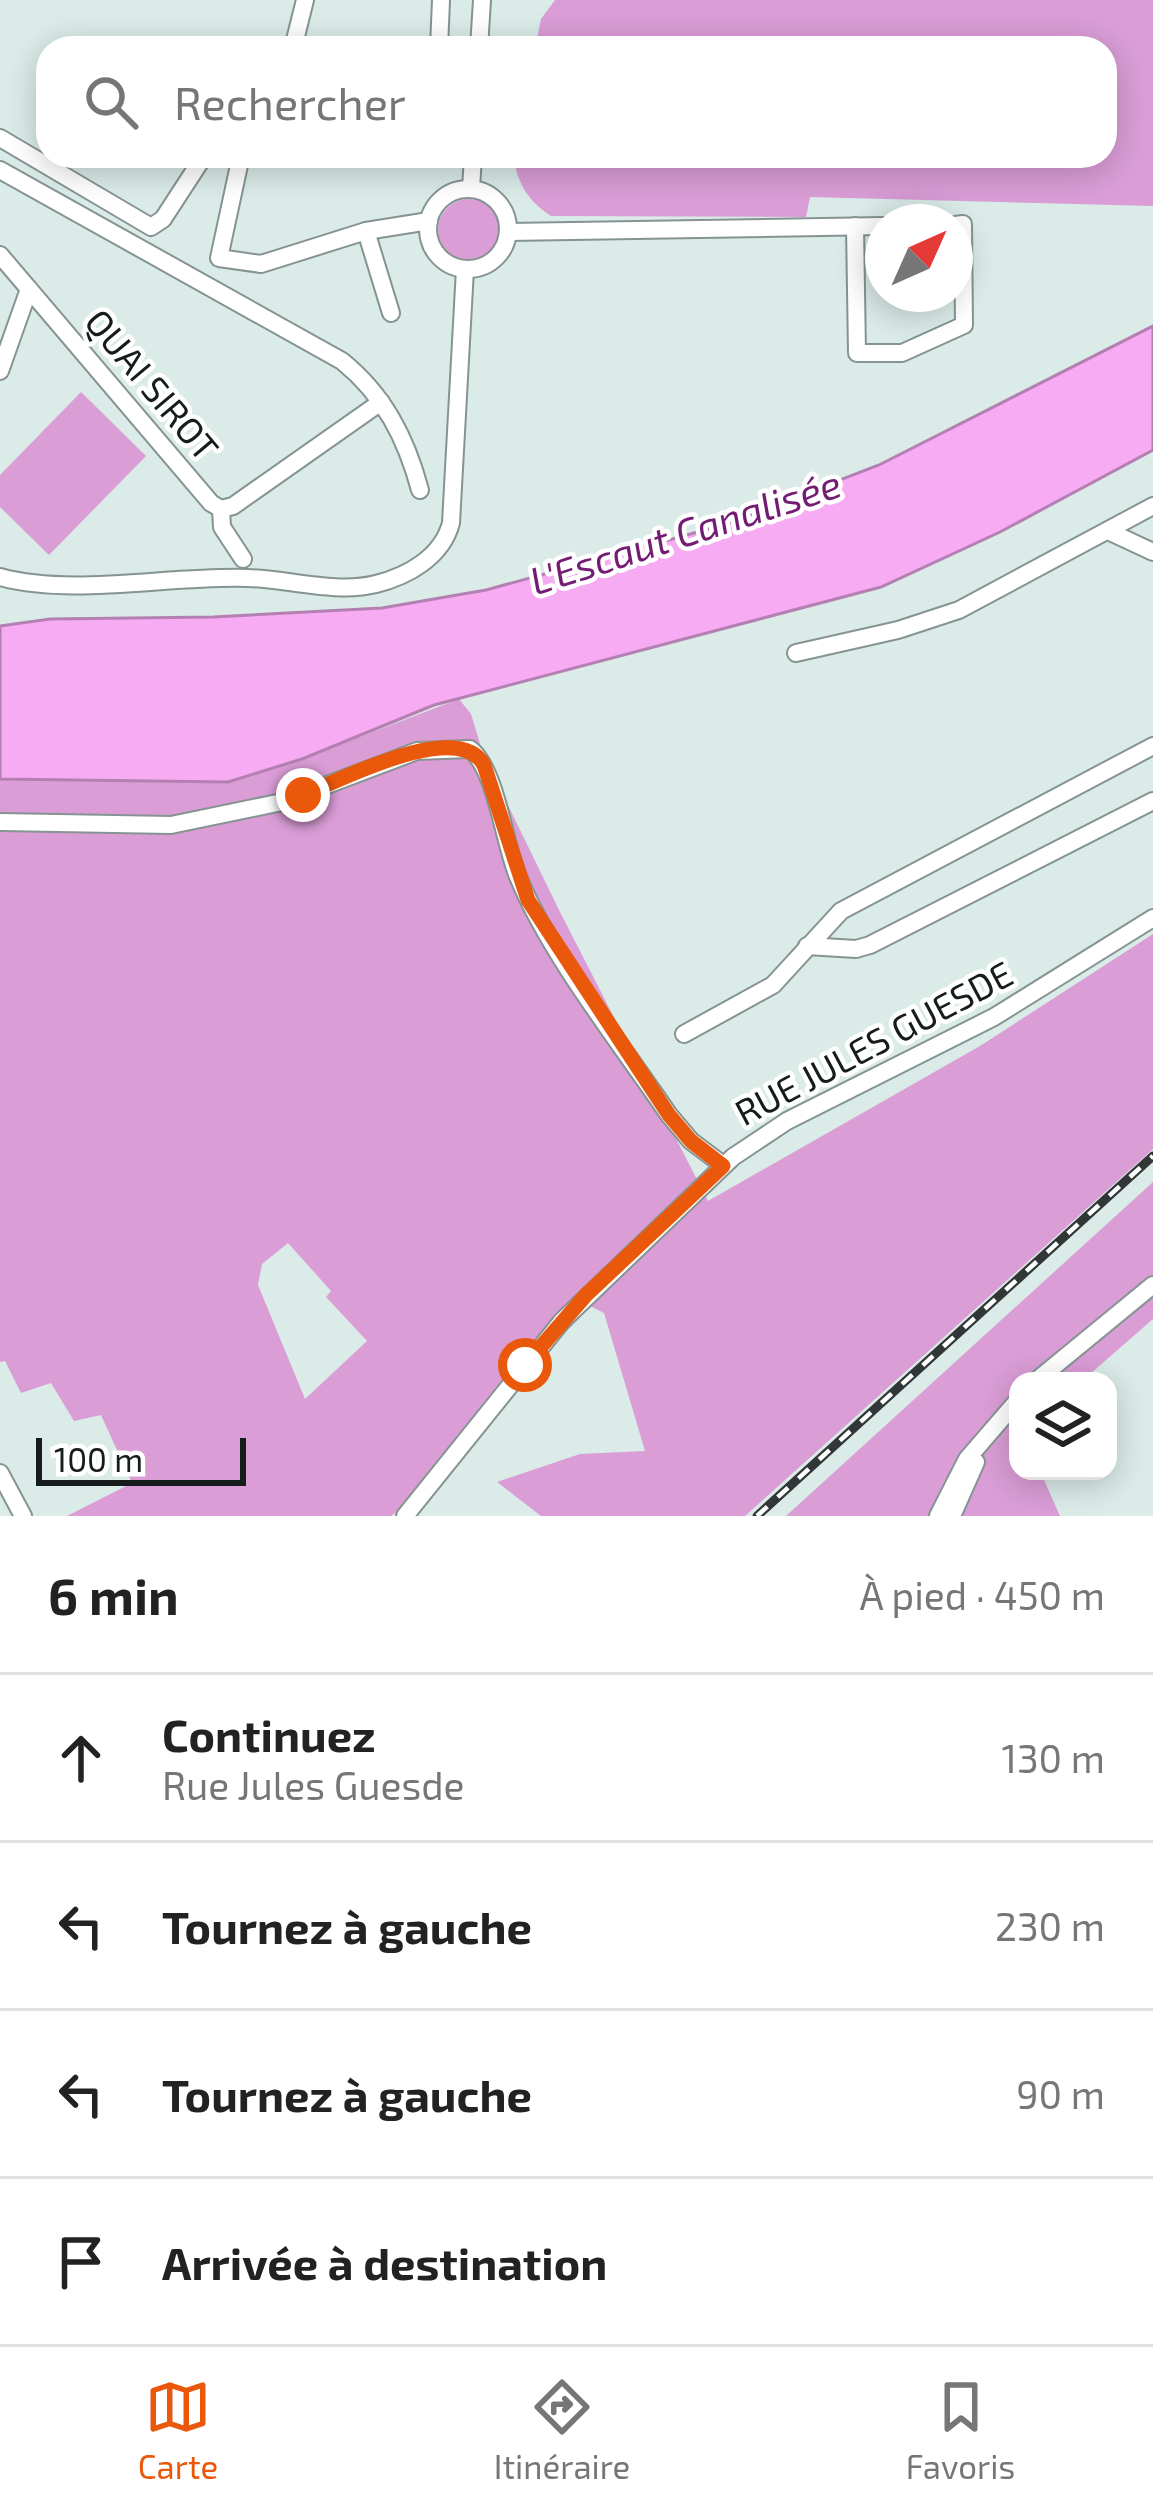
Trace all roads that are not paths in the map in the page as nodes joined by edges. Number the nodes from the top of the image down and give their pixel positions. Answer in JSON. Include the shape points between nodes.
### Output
{"nodes":[{"id":1,"x":287,"y":0,"type":"edge"},
{"id":2,"x":304,"y":0,"type":"edge"},
{"id":3,"x":441,"y":0,"type":"edge"},
{"id":4,"x":482,"y":0,"type":"edge"},
{"id":5,"x":297,"y":21,"type":"junction"},
{"id":6,"x":295,"y":36,"type":"edge"},
{"id":7,"x":440,"y":36,"type":"edge"},
{"id":8,"x":480,"y":36,"type":"edge"},
{"id":9,"x":0,"y":139,"type":"edge"},
{"id":10,"x":36,"y":161,"type":"edge"},
{"id":11,"x":48,"y":168,"type":"edge"},
{"id":12,"x":196,"y":168,"type":"edge"},
{"id":13,"x":238,"y":168,"type":"edge"},
{"id":14,"x":472,"y":168,"type":"edge"},
{"id":15,"x":0,"y":170,"type":"edge"},
{"id":16,"x":471,"y":189,"type":"junction"},
{"id":17,"x":429,"y":221,"type":"junction"},
{"id":18,"x":855,"y":226,"type":"junction"},
{"id":19,"x":865,"y":226,"type":"edge"},
{"id":20,"x":366,"y":231,"type":"junction"},
{"id":21,"x":508,"y":232,"type":"junction"},
{"id":22,"x":0,"y":255,"type":"edge"},
{"id":23,"x":465,"y":269,"type":"junction"},
{"id":24,"x":28,"y":290,"type":"junction"},
{"id":25,"x":964,"y":312,"type":"edge"},
{"id":26,"x":391,"y":313,"type":"dead end"},
{"id":27,"x":0,"y":371,"type":"edge"},
{"id":28,"x":382,"y":402,"type":"junction"},
{"id":29,"x":420,"y":490,"type":"dead end"},
{"id":30,"x":1153,"y":506,"type":"edge"},
{"id":31,"x":221,"y":509,"type":"junction"},
{"id":32,"x":1108,"y":531,"type":"junction"},
{"id":33,"x":1153,"y":552,"type":"edge"},
{"id":34,"x":243,"y":559,"type":"dead end"},
{"id":35,"x":0,"y":577,"type":"edge"},
{"id":36,"x":796,"y":652,"type":"dead end"},
{"id":37,"x":1153,"y":746,"type":"edge"},
{"id":38,"x":1153,"y":801,"type":"edge"},
{"id":39,"x":0,"y":822,"type":"edge"},
{"id":40,"x":1153,"y":918,"type":"edge"},
{"id":41,"x":807,"y":946,"type":"junction"},
{"id":42,"x":684,"y":1034,"type":"dead end"},
{"id":43,"x":723,"y":1166,"type":"junction"},
{"id":44,"x":1153,"y":1285,"type":"edge"},
{"id":45,"x":1047,"y":1372,"type":"edge"},
{"id":46,"x":1009,"y":1410,"type":"edge"},
{"id":47,"x":993,"y":1429,"type":"junction"},
{"id":48,"x":0,"y":1473,"type":"edge"},
{"id":49,"x":22,"y":1516,"type":"edge"},
{"id":50,"x":405,"y":1516,"type":"edge"},
{"id":51,"x":938,"y":1516,"type":"edge"},
{"id":52,"x":952,"y":1516,"type":"edge"}],
"edges":[{"from":1,"to":5,"type":"street"},
{"from":2,"to":5,"type":"street"},
{"from":3,"to":7,"type":"street"},
{"from":4,"to":8,"type":"street"},
{"from":5,"to":6,"type":"street"},
{"from":9,"to":10,"type":"street"},
{"from":11,"to":12,"type":"street","via":[[147,227],[163,219]]},
{"from":13,"to":20,"type":"street","via":[[219,258],[261,264]]},
{"from":14,"to":16,"type":"street"},
{"from":15,"to":28,"type":"street","via":[[324,349]]},
{"from":16,"to":17,"type":"street","via":[[442,199]]},
{"from":16,"to":21,"type":"street","via":[[500,206]]},
{"from":17,"to":20,"type":"street"},
{"from":17,"to":23,"type":"street","via":[[436,253]]},
{"from":18,"to":19,"type":"street"},
{"from":18,"to":21,"type":"street"},
{"from":18,"to":25,"type":"street","via":[[857,353],[902,353],[964,325]]},
{"from":20,"to":26,"type":"street"},
{"from":21,"to":23,"type":"street","via":[[492,261]]},
{"from":22,"to":24,"type":"street","name":"QUAI SIROT"},
{"from":23,"to":35,"type":"street","via":[[451,523],[437,549],[411,570],[360,586]]},
{"from":24,"to":27,"type":"street"},
{"from":24,"to":31,"type":"street","name":"QUAI SIROT"},
{"from":28,"to":29,"type":"street"},
{"from":28,"to":31,"type":"street"},
{"from":30,"to":32,"type":"street"},
{"from":31,"to":34,"type":"street","name":"QUAI SIROT","via":[[222,527]]},
{"from":32,"to":33,"type":"street"},
{"from":32,"to":36,"type":"street","via":[[937,619]]},
{"from":37,"to":41,"type":"street","via":[[841,910]]},
{"from":38,"to":41,"type":"street","via":[[870,945]]},
{"from":39,"to":43,"type":"street","via":[[171,825],[282,802],[417,751],[470,749],[484,765],[535,913],[669,1115]]},
{"from":40,"to":43,"type":"street","name":"RUE JULES GUESDE","via":[[994,1017],[787,1121]]},
{"from":41,"to":42,"type":"street","via":[[767,989]]},
{"from":43,"to":50,"type":"street","name":"RUE JULES GUESDE","via":[[562,1321]]},
{"from":44,"to":45,"type":"street"},
{"from":46,"to":47,"type":"street"},
{"from":47,"to":51,"type":"street","via":[[961,1468]]},
{"from":47,"to":52,"type":"street"},
{"from":48,"to":49,"type":"street"}]}
